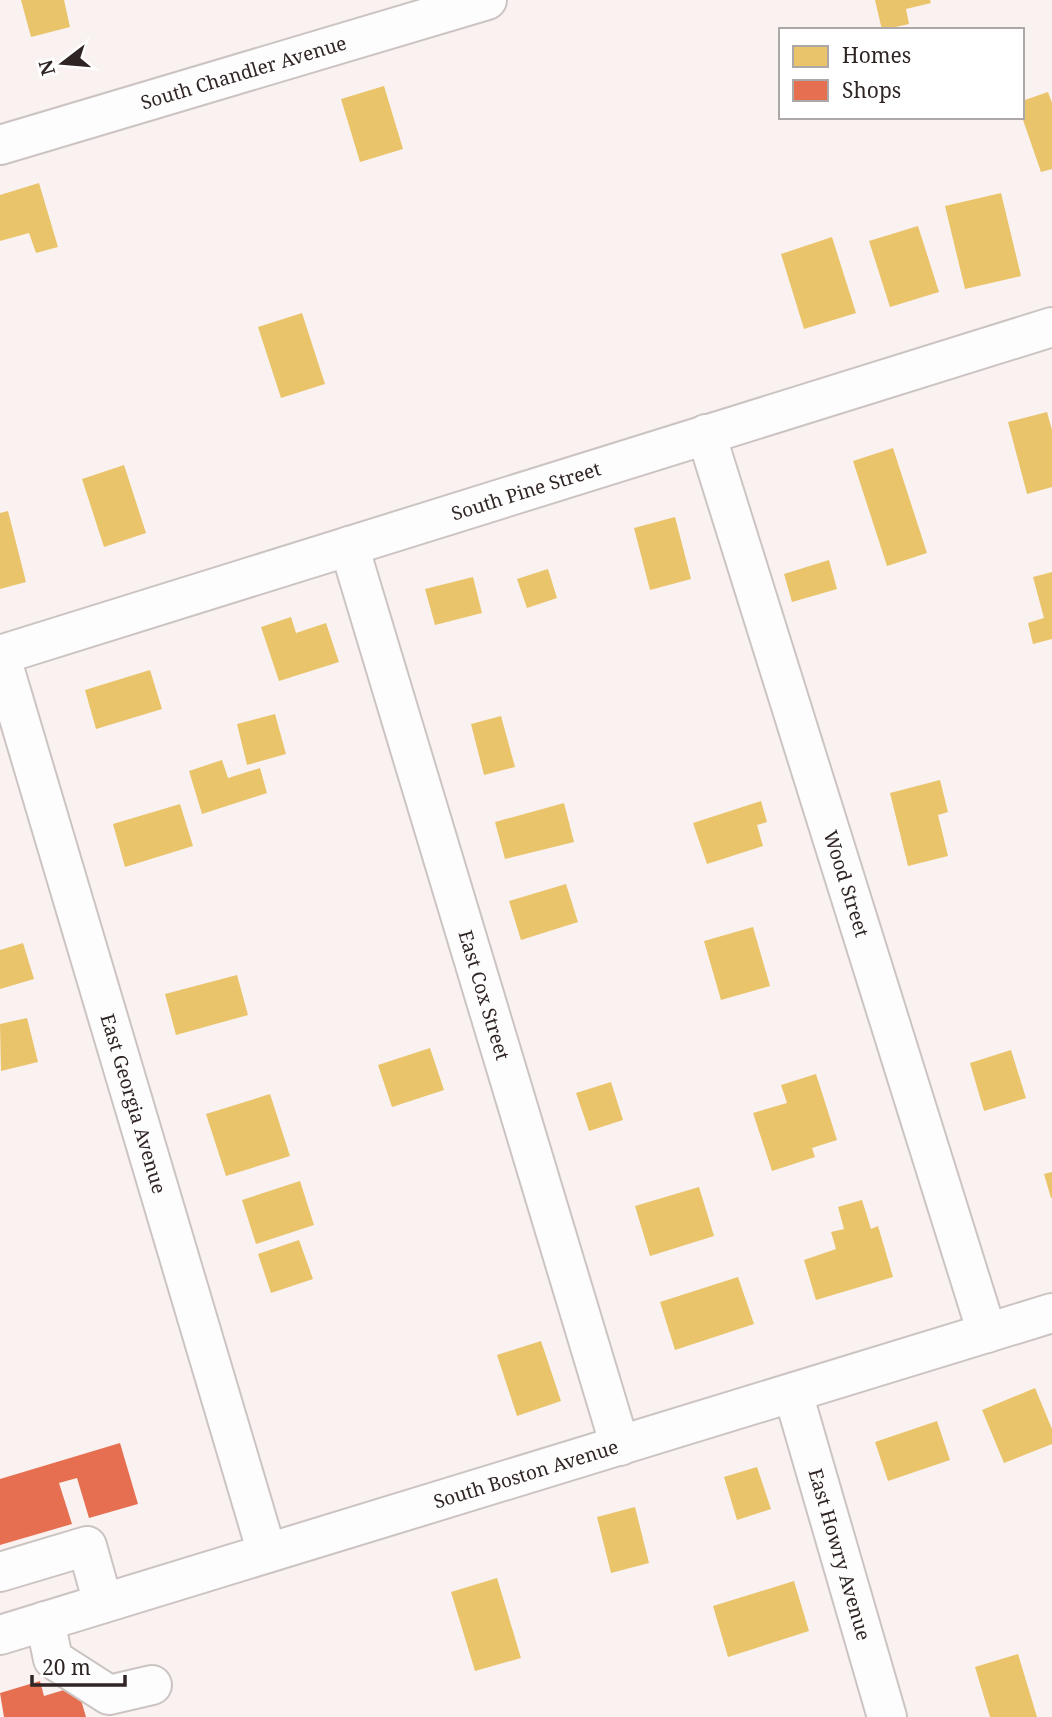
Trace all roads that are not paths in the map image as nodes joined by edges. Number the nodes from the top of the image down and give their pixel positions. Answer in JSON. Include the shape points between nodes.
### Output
{"nodes":[{"id":1,"x":487,"y":0,"type":"edge"},
{"id":2,"x":0,"y":145,"type":"edge"},
{"id":3,"x":1052,"y":327,"type":"edge"},
{"id":4,"x":706,"y":435,"type":"junction"},
{"id":5,"x":349,"y":546,"type":"junction"},
{"id":6,"x":0,"y":654,"type":"edge"},
{"id":7,"x":1052,"y":1313,"type":"edge"},
{"id":8,"x":987,"y":1333,"type":"junction"},
{"id":9,"x":793,"y":1393,"type":"junction"},
{"id":10,"x":620,"y":1446,"type":"junction"},
{"id":11,"x":267,"y":1553,"type":"junction"},
{"id":12,"x":0,"y":1572,"type":"edge"},
{"id":13,"x":103,"y":1603,"type":"junction"},
{"id":14,"x":45,"y":1622,"type":"junction"},
{"id":15,"x":0,"y":1635,"type":"edge"},
{"id":16,"x":152,"y":1685,"type":"dead end"},
{"id":17,"x":887,"y":1717,"type":"edge"}],
"edges":[{"from":1,"to":2,"type":"street","name":"South Chandler Avenue"},
{"from":3,"to":4,"type":"street","name":"South Pine Street"},
{"from":4,"to":5,"type":"street","name":"South Pine Street"},
{"from":4,"to":8,"type":"street","name":"Wood Street"},
{"from":5,"to":6,"type":"street","name":"South Pine Street"},
{"from":5,"to":10,"type":"street","name":"East Cox Street"},
{"from":6,"to":11,"type":"street","name":"East Georgia Avenue"},
{"from":7,"to":8,"type":"street","name":"South Boston Avenue"},
{"from":8,"to":9,"type":"street","name":"South Boston Avenue"},
{"from":9,"to":10,"type":"street","name":"South Boston Avenue"},
{"from":9,"to":17,"type":"street","name":"East Howry Avenue"},
{"from":10,"to":11,"type":"street","name":"South Boston Avenue"},
{"from":11,"to":13,"type":"street","name":"South Boston Avenue"},
{"from":12,"to":13,"type":"street","via":[[87,1546]]},
{"from":13,"to":14,"type":"street","name":"South Boston Avenue"},
{"from":14,"to":15,"type":"street","name":"South Boston Avenue"},
{"from":14,"to":16,"type":"street","via":[[53,1659],[109,1695]]}]}
